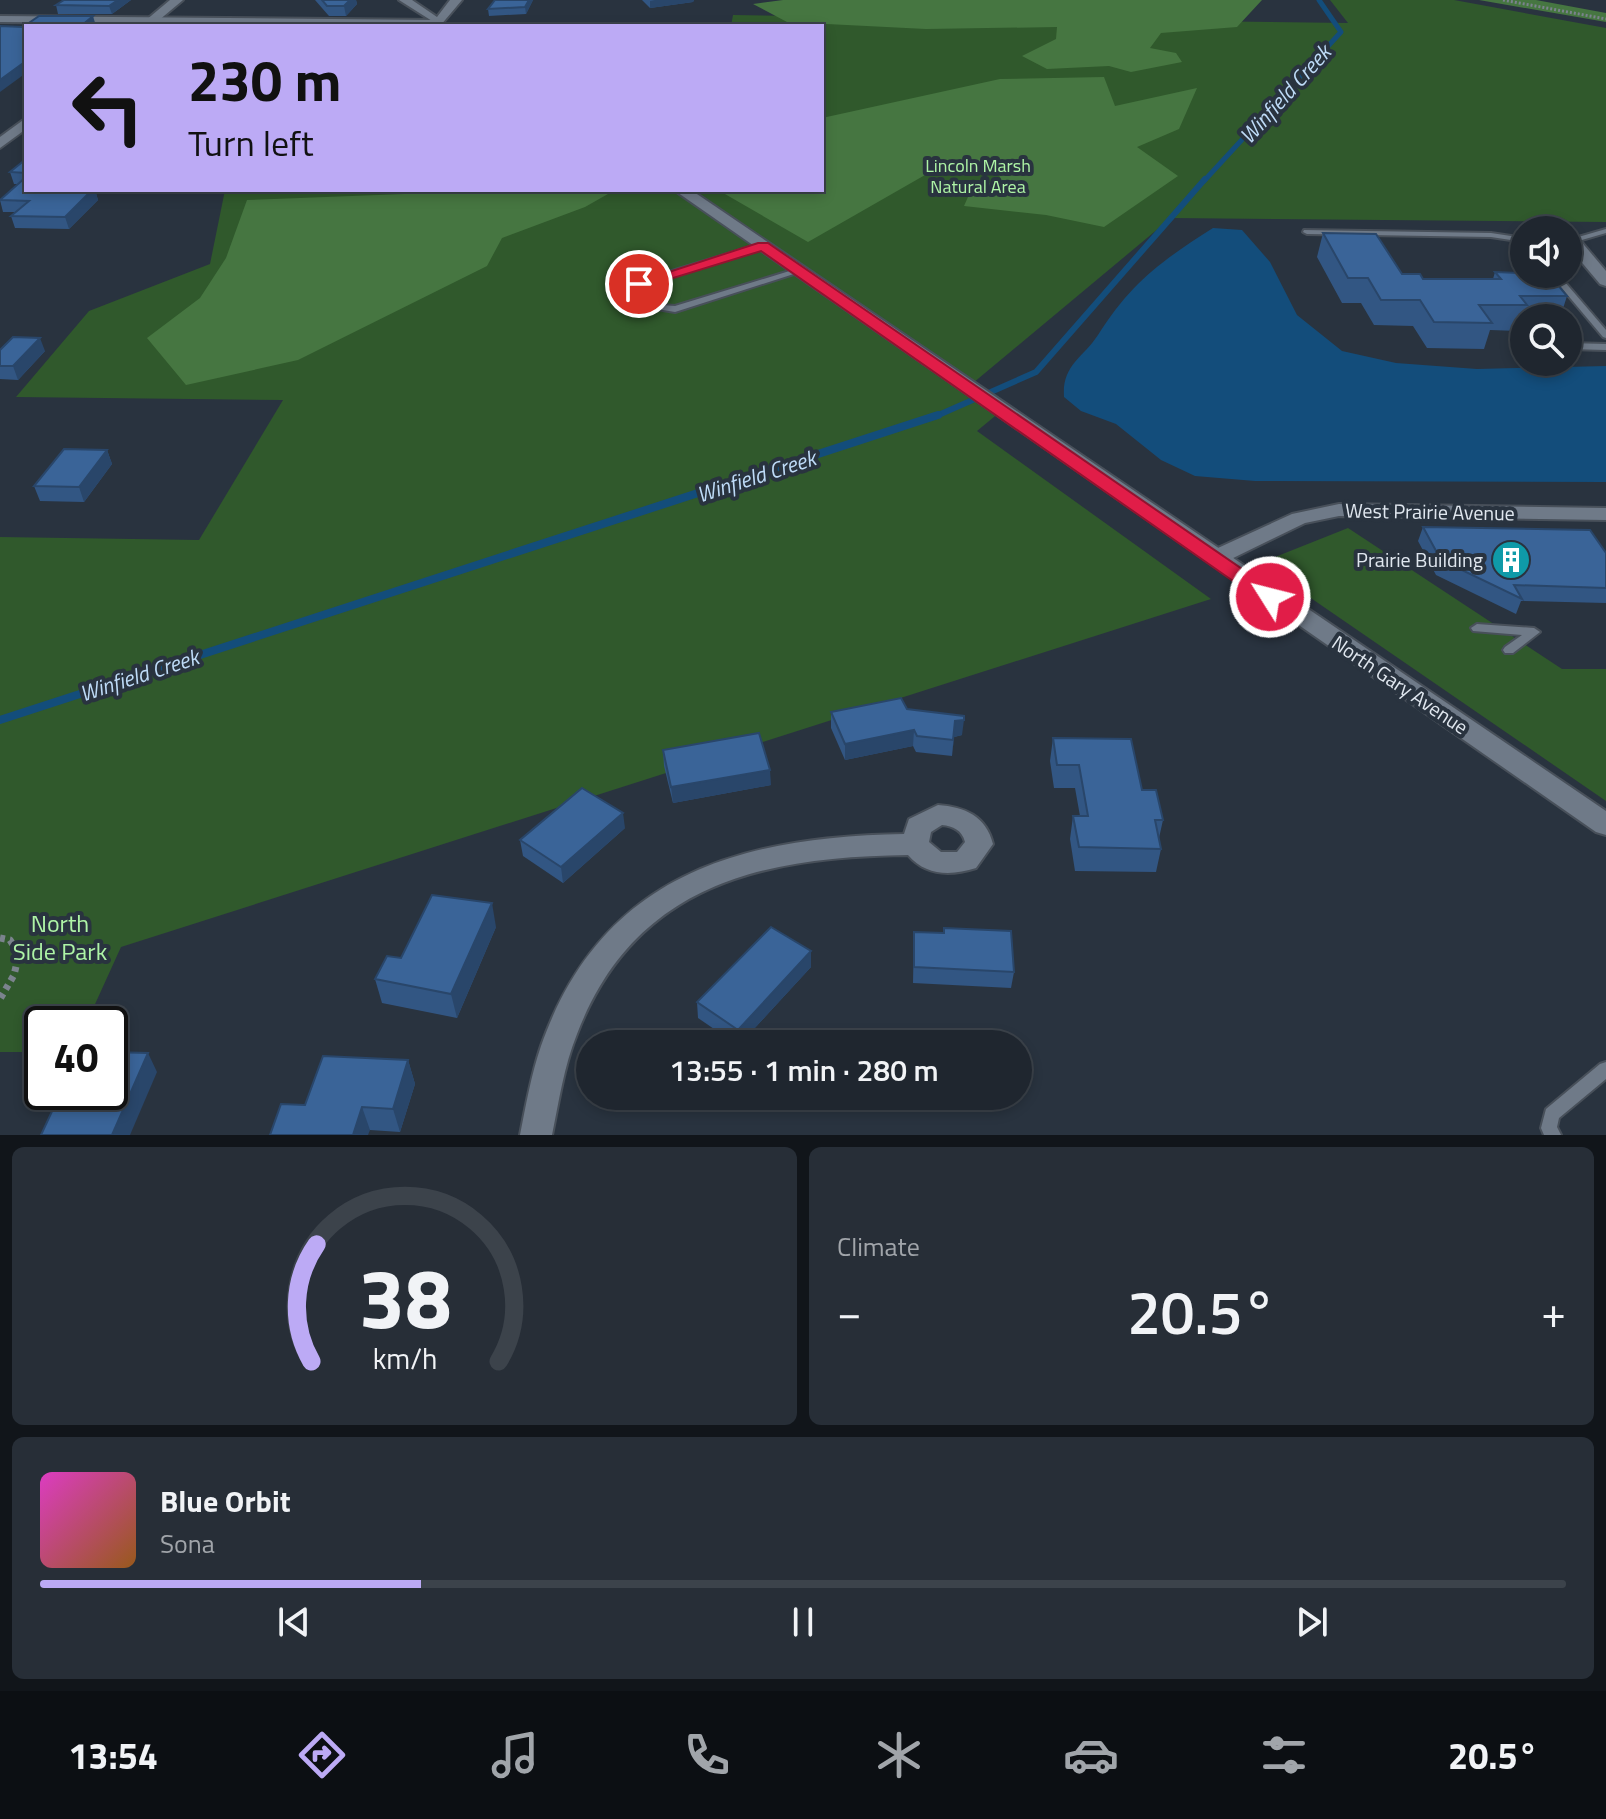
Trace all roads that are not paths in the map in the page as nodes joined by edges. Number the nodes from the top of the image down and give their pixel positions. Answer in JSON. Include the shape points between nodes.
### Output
{"nodes":[{"id":1,"x":177,"y":0,"type":"edge"},
{"id":2,"x":405,"y":0,"type":"edge"},
{"id":3,"x":456,"y":0,"type":"edge"},
{"id":4,"x":0,"y":19,"type":"edge"},
{"id":5,"x":148,"y":23,"type":"edge"},
{"id":6,"x":440,"y":24,"type":"edge"},
{"id":7,"x":24,"y":124,"type":"edge"},
{"id":8,"x":0,"y":144,"type":"edge"},
{"id":9,"x":684,"y":192,"type":"edge"},
{"id":10,"x":1606,"y":231,"type":"edge"},
{"id":11,"x":1307,"y":232,"type":"dead end"},
{"id":12,"x":1510,"y":238,"type":"edge"},
{"id":13,"x":1582,"y":238,"type":"edge"},
{"id":14,"x":763,"y":246,"type":"junction"},
{"id":15,"x":1582,"y":254,"type":"edge"},
{"id":16,"x":799,"y":271,"type":"junction"},
{"id":17,"x":1605,"y":278,"type":"edge"},
{"id":18,"x":1566,"y":288,"type":"edge"},
{"id":19,"x":1606,"y":335,"type":"edge"},
{"id":20,"x":1582,"y":346,"type":"edge"},
{"id":21,"x":1606,"y":347,"type":"edge"},
{"id":22,"x":1606,"y":514,"type":"edge"},
{"id":23,"x":1215,"y":558,"type":"junction"},
{"id":24,"x":1477,"y":628,"type":"dead end"},
{"id":25,"x":1509,"y":650,"type":"dead end"},
{"id":26,"x":1606,"y":825,"type":"edge"},
{"id":27,"x":915,"y":844,"type":"dead end"},
{"id":28,"x":1606,"y":1069,"type":"edge"},
{"id":29,"x":536,"y":1135,"type":"edge"},
{"id":30,"x":1553,"y":1135,"type":"edge"}],
"edges":[{"from":1,"to":5,"type":"street"},
{"from":2,"to":6,"type":"street"},
{"from":3,"to":6,"type":"street"},
{"from":4,"to":5,"type":"street"},
{"from":5,"to":6,"type":"street"},
{"from":7,"to":8,"type":"street"},
{"from":9,"to":14,"type":"street","name":"North Gary Avenue"},
{"from":10,"to":13,"type":"lane"},
{"from":11,"to":12,"type":"lane"},
{"from":14,"to":16,"type":"street","name":"North Gary Avenue"},
{"from":14,"to":16,"type":"lane","via":[[639,284],[640,299],[675,309]]},
{"from":15,"to":17,"type":"street"},
{"from":16,"to":23,"type":"street","name":"North Gary Avenue"},
{"from":18,"to":19,"type":"lane"},
{"from":20,"to":21,"type":"lane"},
{"from":22,"to":23,"type":"street","name":"West Prairie Avenue","via":[[1339,510],[1299,518]]},
{"from":23,"to":26,"type":"street","name":"North Gary Avenue"},
{"from":24,"to":25,"type":"lane","via":[[1534,632]]},
{"from":27,"to":29,"type":"street","via":[[780,854],[727,870],[660,902],[608,954],[573,1005],[556,1050]]},
{"from":28,"to":30,"type":"lane","via":[[1552,1114]]}]}
